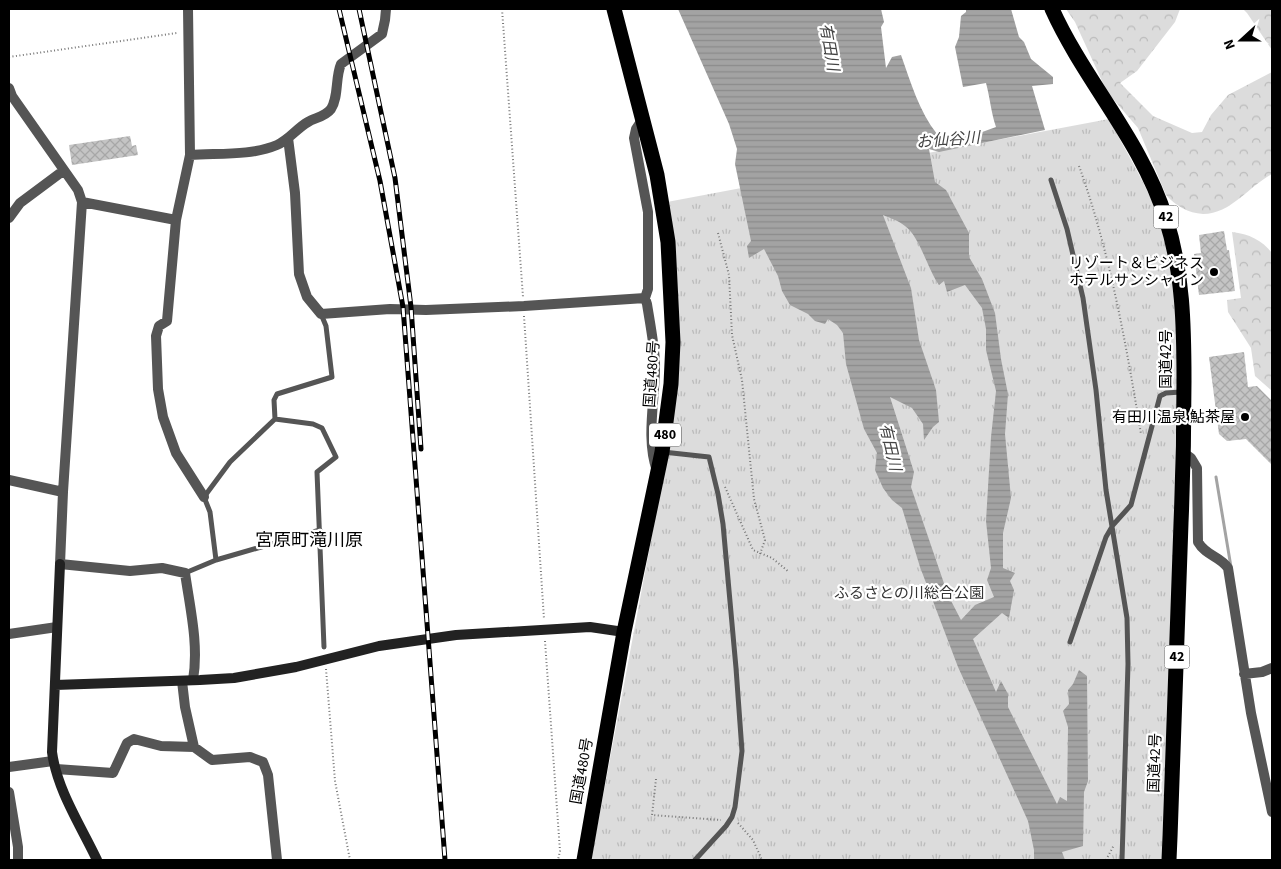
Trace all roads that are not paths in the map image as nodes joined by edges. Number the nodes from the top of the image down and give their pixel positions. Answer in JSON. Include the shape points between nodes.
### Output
{"nodes":[{"id":1,"x":188,"y":9,"type":"edge"},
{"id":2,"x":386,"y":9,"type":"edge"},
{"id":3,"x":614,"y":9,"type":"edge"},
{"id":4,"x":1052,"y":9,"type":"edge"},
{"id":5,"x":9,"y":88,"type":"edge"},
{"id":6,"x":642,"y":120,"type":"junction"},
{"id":7,"x":288,"y":138,"type":"junction"},
{"id":8,"x":190,"y":155,"type":"junction"},
{"id":9,"x":63,"y":171,"type":"junction"},
{"id":10,"x":1051,"y":180,"type":"dead end"},
{"id":11,"x":82,"y":202,"type":"junction"},
{"id":12,"x":9,"y":218,"type":"edge"},
{"id":13,"x":176,"y":220,"type":"junction"},
{"id":14,"x":645,"y":298,"type":"junction"},
{"id":15,"x":321,"y":314,"type":"junction"},
{"id":16,"x":1184,"y":392,"type":"junction"},
{"id":17,"x":275,"y":420,"type":"junction"},
{"id":18,"x":662,"y":452,"type":"junction"},
{"id":19,"x":1184,"y":453,"type":"junction"},
{"id":20,"x":658,"y":474,"type":"junction"},
{"id":21,"x":9,"y":480,"type":"edge"},
{"id":22,"x":63,"y":492,"type":"junction"},
{"id":23,"x":204,"y":497,"type":"junction"},
{"id":24,"x":1113,"y":525,"type":"junction"},
{"id":25,"x":320,"y":530,"type":"junction"},
{"id":26,"x":216,"y":560,"type":"junction"},
{"id":27,"x":60,"y":564,"type":"junction"},
{"id":28,"x":186,"y":573,"type":"junction"},
{"id":29,"x":57,"y":628,"type":"junction"},
{"id":30,"x":624,"y":632,"type":"junction"},
{"id":31,"x":9,"y":634,"type":"edge"},
{"id":32,"x":1070,"y":642,"type":"dead end"},
{"id":33,"x":324,"y":647,"type":"road end"},
{"id":34,"x":1272,"y":668,"type":"edge"},
{"id":35,"x":1244,"y":674,"type":"junction"},
{"id":36,"x":192,"y":680,"type":"junction"},
{"id":37,"x":55,"y":685,"type":"junction"},
{"id":38,"x":194,"y":747,"type":"junction"},
{"id":39,"x":55,"y":765,"type":"junction"},
{"id":40,"x":9,"y":768,"type":"edge"},
{"id":41,"x":9,"y":792,"type":"edge"},
{"id":42,"x":1272,"y":812,"type":"edge"},
{"id":43,"x":18,"y":860,"type":"edge"},
{"id":44,"x":97,"y":860,"type":"edge"},
{"id":45,"x":277,"y":860,"type":"edge"},
{"id":46,"x":584,"y":860,"type":"edge"},
{"id":47,"x":696,"y":860,"type":"edge"},
{"id":48,"x":1122,"y":860,"type":"edge"},
{"id":49,"x":1169,"y":860,"type":"edge"}],
"edges":[{"from":1,"to":8,"type":"street"},
{"from":2,"to":7,"type":"street","via":[[382,34],[341,64],[329,111],[307,122]]},
{"from":3,"to":6,"type":"highway","name":"国道480号","number":"480"},
{"from":4,"to":16,"type":"highway","name":"国道42号","number":"42","via":[[1085,70],[1129,137],[1166,218],[1181,285]]},
{"from":5,"to":9,"type":"street"},
{"from":6,"to":14,"type":"street","via":[[634,138],[648,212],[648,289]]},
{"from":6,"to":18,"type":"highway","name":"国道480号","number":"480","via":[[659,191],[671,281],[671,384]]},
{"from":7,"to":8,"type":"street","via":[[279,144],[250,152]]},
{"from":7,"to":15,"type":"street","via":[[295,193],[299,274],[307,297]]},
{"from":8,"to":13,"type":"street"},
{"from":9,"to":11,"type":"street","via":[[78,190]]},
{"from":9,"to":12,"type":"street","via":[[20,203]]},
{"from":10,"to":24,"type":"lane","via":[[1069,238],[1082,298]]},
{"from":11,"to":13,"type":"street"},
{"from":11,"to":22,"type":"street"},
{"from":13,"to":23,"type":"street","via":[[167,321],[160,326],[156,336],[158,389],[163,417],[176,453]]},
{"from":14,"to":15,"type":"street"},
{"from":14,"to":20,"type":"street","via":[[655,362],[652,454]]},
{"from":15,"to":17,"type":"lane","via":[[326,326],[332,376],[278,394],[274,400]]},
{"from":16,"to":19,"type":"highway","name":"国道42号","number":"42"},
{"from":16,"to":24,"type":"lane","via":[[1166,392],[1160,396],[1131,505]]},
{"from":17,"to":23,"type":"lane","via":[[230,462]]},
{"from":17,"to":25,"type":"lane","via":[[322,428],[336,457],[317,472]]},
{"from":18,"to":20,"type":"highway","name":"国道480号","number":"480"},
{"from":18,"to":47,"type":"lane","via":[[709,457],[727,561],[742,751],[735,807],[730,821]]},
{"from":19,"to":35,"type":"street","via":[[1197,468],[1198,542],[1205,552],[1221,560],[1228,568]]},
{"from":19,"to":49,"type":"highway","name":"国道42号","number":"42"},
{"from":20,"to":30,"type":"highway","name":"国道480号","number":"480"},
{"from":21,"to":22,"type":"street"},
{"from":22,"to":27,"type":"street"},
{"from":23,"to":26,"type":"lane","via":[[210,512]]},
{"from":24,"to":32,"type":"lane","via":[[1099,552]]},
{"from":24,"to":48,"type":"lane","via":[[1128,632]]},
{"from":25,"to":26,"type":"lane"},
{"from":25,"to":33,"type":"lane"},
{"from":26,"to":28,"type":"lane"},
{"from":27,"to":28,"type":"street","via":[[130,571],[162,568]]},
{"from":27,"to":29,"type":"street"},
{"from":28,"to":36,"type":"street","via":[[196,644]]},
{"from":29,"to":31,"type":"street"},
{"from":29,"to":37,"type":"street"},
{"from":30,"to":36,"type":"street","via":[[590,628],[491,632],[417,640],[268,672]]},
{"from":30,"to":46,"type":"highway","name":"国道480号","number":"480"},
{"from":34,"to":35,"type":"street"},
{"from":35,"to":42,"type":"street"},
{"from":36,"to":37,"type":"street"},
{"from":36,"to":38,"type":"street","via":[[185,707]]},
{"from":37,"to":39,"type":"street","via":[[52,739]]},
{"from":38,"to":39,"type":"street","via":[[160,746],[134,739],[127,743],[113,773]]},
{"from":38,"to":45,"type":"street","via":[[212,760],[250,757],[263,762],[268,775]]},
{"from":39,"to":40,"type":"street"},
{"from":39,"to":44,"type":"street"},
{"from":41,"to":43,"type":"street"}]}
